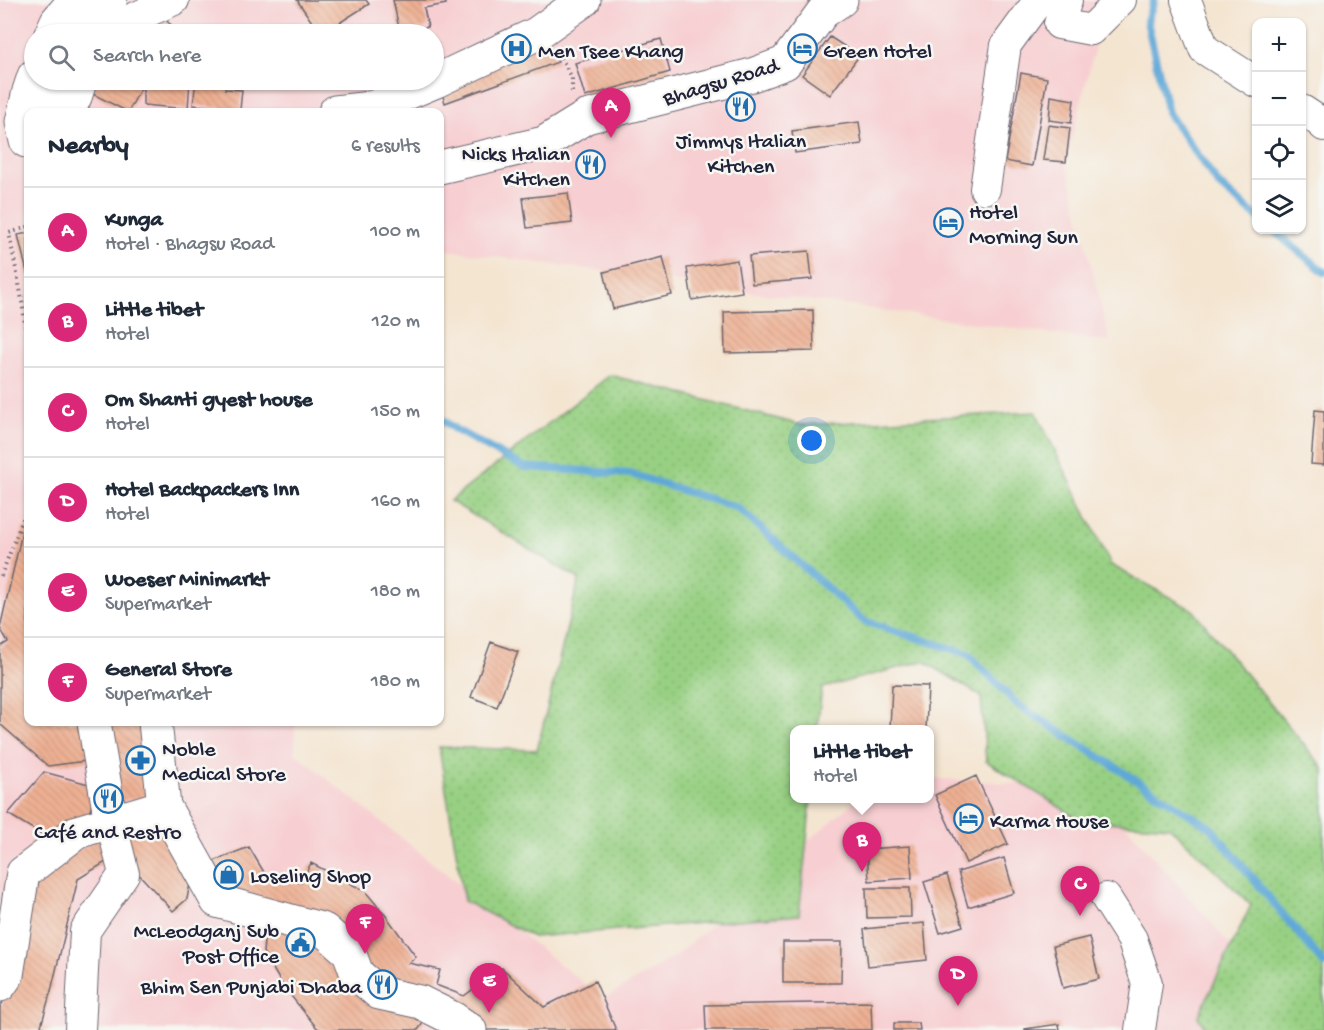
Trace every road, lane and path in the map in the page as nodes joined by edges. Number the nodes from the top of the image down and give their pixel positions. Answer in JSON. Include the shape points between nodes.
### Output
{"nodes":[{"id":1,"x":75,"y":0,"type":"edge"},
{"id":2,"x":112,"y":0,"type":"edge"},
{"id":3,"x":174,"y":0,"type":"edge"},
{"id":4,"x":584,"y":0,"type":"edge"},
{"id":5,"x":841,"y":0,"type":"edge"},
{"id":6,"x":1039,"y":0,"type":"edge"},
{"id":7,"x":1066,"y":0,"type":"edge"},
{"id":8,"x":1121,"y":0,"type":"edge"},
{"id":9,"x":1186,"y":0,"type":"edge"},
{"id":10,"x":56,"y":24,"type":"edge"},
{"id":11,"x":87,"y":24,"type":"edge"},
{"id":12,"x":123,"y":24,"type":"edge"},
{"id":13,"x":545,"y":28,"type":"junction"},
{"id":14,"x":444,"y":77,"type":"edge"},
{"id":15,"x":1252,"y":79,"type":"edge"},
{"id":16,"x":28,"y":90,"type":"edge"},
{"id":17,"x":48,"y":90,"type":"edge"},
{"id":18,"x":78,"y":90,"type":"edge"},
{"id":19,"x":414,"y":90,"type":"edge"},
{"id":20,"x":572,"y":100,"type":"dead end"},
{"id":21,"x":25,"y":108,"type":"edge"},
{"id":22,"x":44,"y":108,"type":"edge"},
{"id":23,"x":72,"y":108,"type":"edge"},
{"id":24,"x":371,"y":108,"type":"edge"},
{"id":25,"x":24,"y":112,"type":"edge"},
{"id":26,"x":1306,"y":113,"type":"edge"},
{"id":27,"x":1324,"y":126,"type":"edge"},
{"id":28,"x":24,"y":130,"type":"edge"},
{"id":29,"x":444,"y":166,"type":"edge"},
{"id":30,"x":985,"y":189,"type":"dead end"},
{"id":31,"x":24,"y":228,"type":"edge"},
{"id":32,"x":24,"y":316,"type":"edge"},
{"id":33,"x":24,"y":516,"type":"edge"},
{"id":34,"x":0,"y":576,"type":"edge"},
{"id":35,"x":95,"y":726,"type":"edge"},
{"id":36,"x":155,"y":726,"type":"edge"},
{"id":37,"x":164,"y":806,"type":"junction"},
{"id":38,"x":111,"y":822,"type":"junction"},
{"id":39,"x":1106,"y":898,"type":"dead end"},
{"id":40,"x":0,"y":985,"type":"edge"},
{"id":41,"x":80,"y":1030,"type":"edge"},
{"id":42,"x":470,"y":1030,"type":"edge"},
{"id":43,"x":1140,"y":1030,"type":"edge"}],
"edges":[{"from":1,"to":10,"type":"street"},
{"from":2,"to":11,"type":"street"},
{"from":3,"to":12,"type":"street"},
{"from":4,"to":13,"type":"street"},
{"from":5,"to":29,"type":"street","name":"Bhagsu Road","via":[[823,12],[785,63],[586,117],[544,143]]},
{"from":6,"to":30,"type":"street","via":[[1006,45]]},
{"from":7,"to":8,"type":"street","via":[[1059,24],[1091,30]]},
{"from":9,"to":15,"type":"street","via":[[1204,49]]},
{"from":13,"to":14,"type":"street"},
{"from":13,"to":20,"type":"path","via":[[572,78]]},
{"from":16,"to":21,"type":"street"},
{"from":17,"to":22,"type":"street"},
{"from":18,"to":23,"type":"street"},
{"from":19,"to":24,"type":"street"},
{"from":25,"to":28,"type":"street"},
{"from":26,"to":27,"type":"street"},
{"from":31,"to":32,"type":"path","via":[[9,232]]},
{"from":33,"to":34,"type":"path"},
{"from":35,"to":38,"type":"street"},
{"from":36,"to":37,"type":"street"},
{"from":37,"to":38,"type":"street"},
{"from":37,"to":42,"type":"street","via":[[217,901],[324,930],[349,952],[357,974],[379,993],[420,1002]]},
{"from":38,"to":40,"type":"street","via":[[76,832],[23,873],[7,975]]},
{"from":38,"to":41,"type":"street","via":[[124,874],[85,931]]},
{"from":39,"to":43,"type":"street","via":[[1131,939],[1147,983]]}]}
